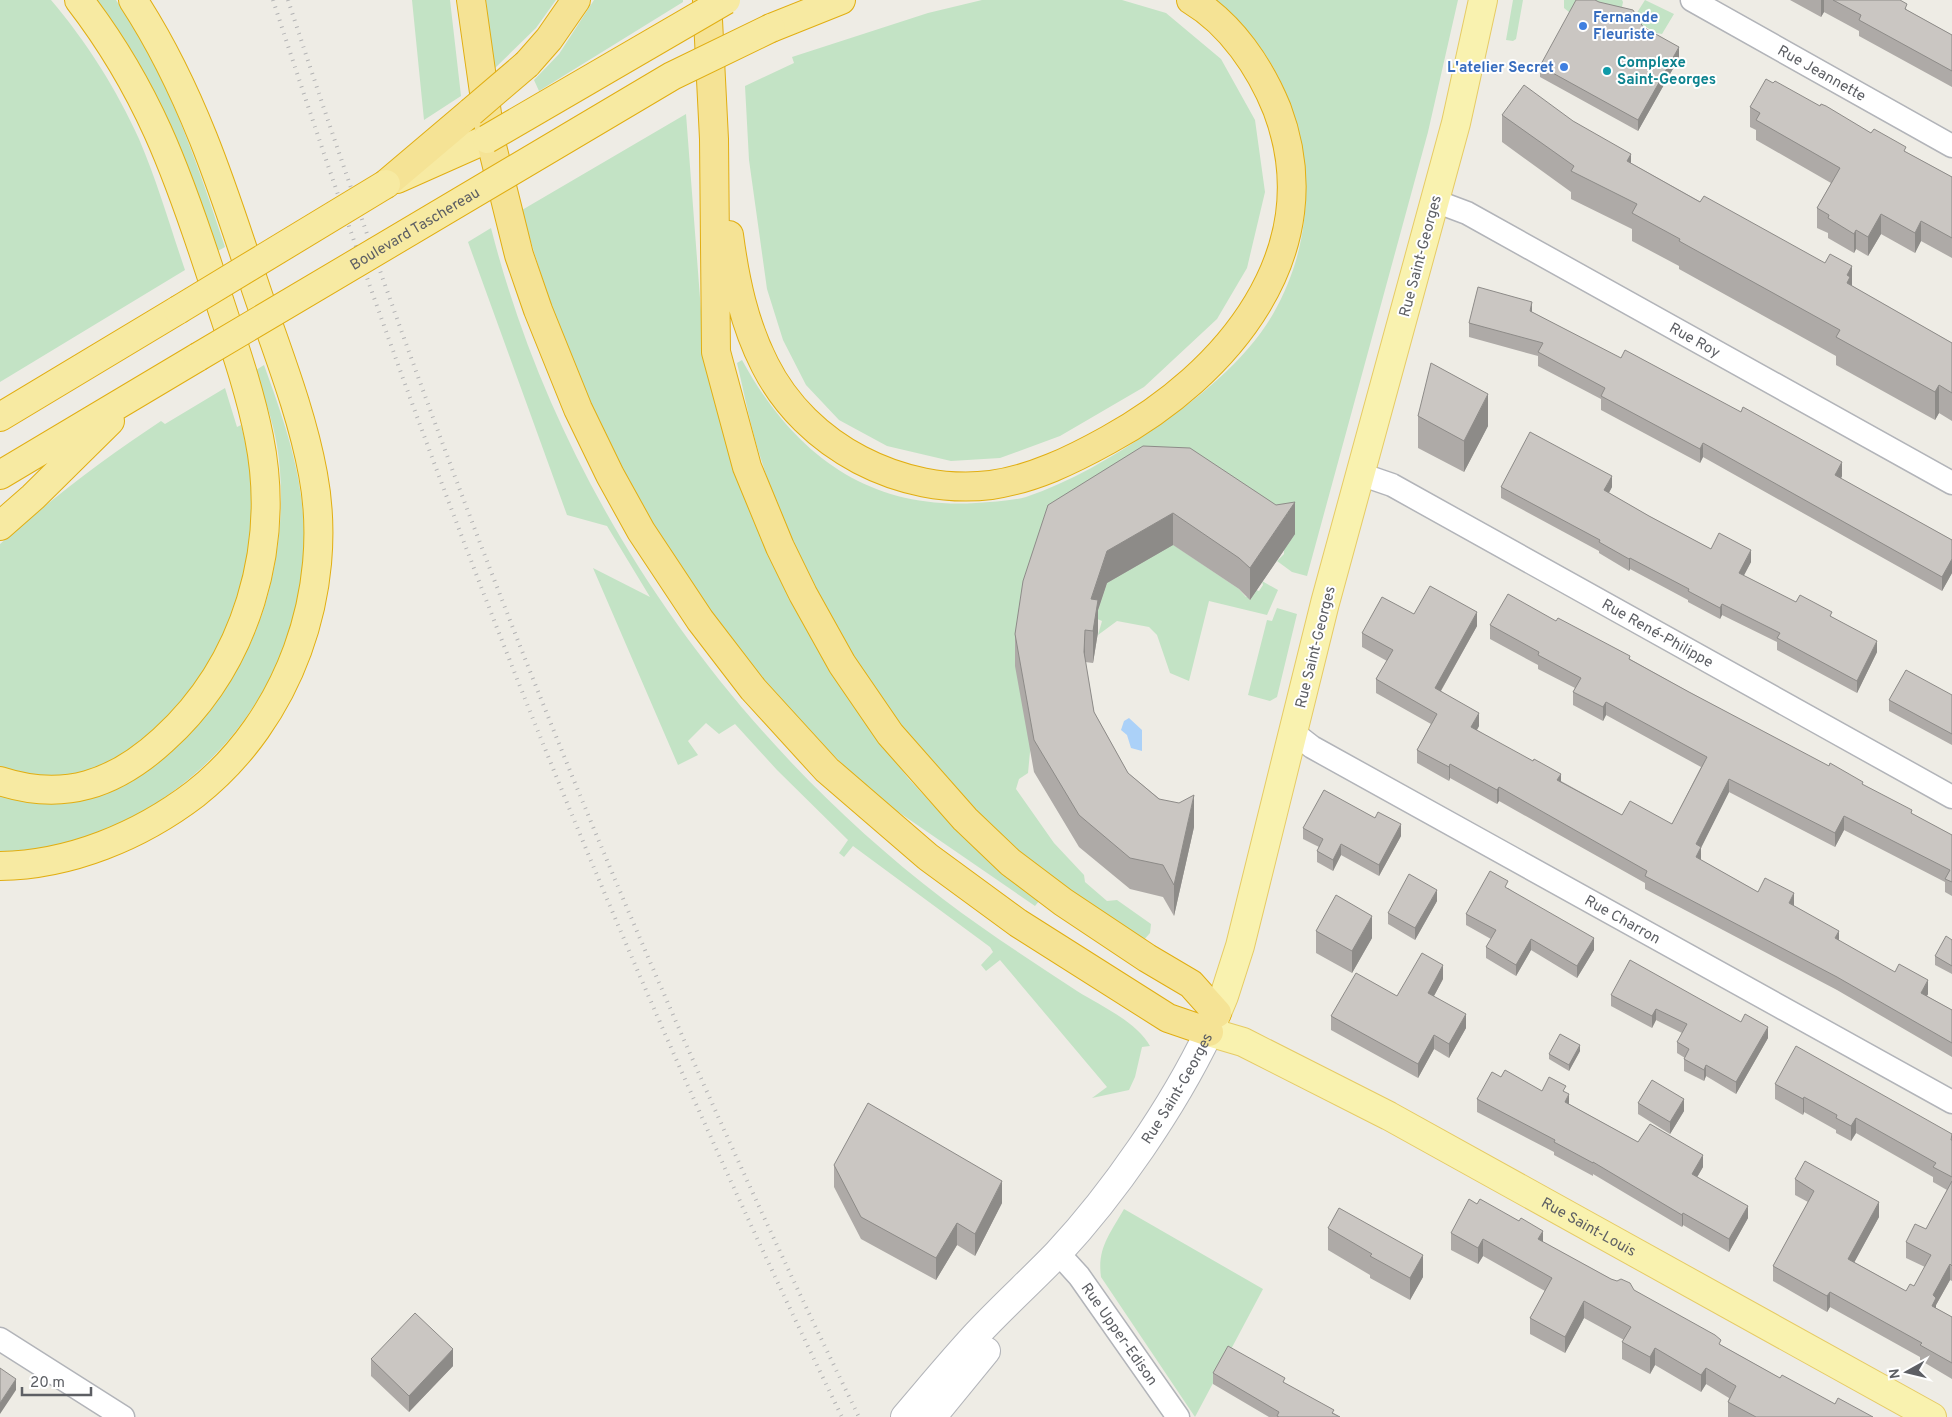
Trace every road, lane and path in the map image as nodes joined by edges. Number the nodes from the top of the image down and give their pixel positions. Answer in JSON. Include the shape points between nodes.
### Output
{"nodes":[{"id":1,"x":79,"y":0,"type":"edge"},
{"id":2,"x":133,"y":0,"type":"edge"},
{"id":3,"x":471,"y":0,"type":"edge"},
{"id":4,"x":576,"y":0,"type":"edge"},
{"id":5,"x":707,"y":0,"type":"edge"},
{"id":6,"x":726,"y":0,"type":"edge"},
{"id":7,"x":841,"y":0,"type":"edge"},
{"id":8,"x":1191,"y":0,"type":"edge"},
{"id":9,"x":1484,"y":0,"type":"edge"},
{"id":10,"x":1692,"y":0,"type":"edge"},
{"id":11,"x":714,"y":139,"type":"junction"},
{"id":12,"x":1952,"y":146,"type":"edge"},
{"id":13,"x":386,"y":184,"type":"junction"},
{"id":14,"x":1435,"y":201,"type":"junction"},
{"id":15,"x":142,"y":390,"type":"junction"},
{"id":16,"x":0,"y":417,"type":"edge"},
{"id":17,"x":1360,"y":474,"type":"junction"},
{"id":18,"x":0,"y":475,"type":"edge"},
{"id":19,"x":1952,"y":483,"type":"edge"},
{"id":20,"x":0,"y":526,"type":"edge"},
{"id":21,"x":1294,"y":733,"type":"junction"},
{"id":22,"x":0,"y":781,"type":"edge"},
{"id":23,"x":1952,"y":797,"type":"edge"},
{"id":24,"x":0,"y":866,"type":"edge"},
{"id":25,"x":1213,"y":1023,"type":"junction"},
{"id":26,"x":1952,"y":1102,"type":"edge"},
{"id":27,"x":1058,"y":1253,"type":"junction"},
{"id":28,"x":0,"y":1339,"type":"edge"},
{"id":29,"x":123,"y":1417,"type":"edge"},
{"id":30,"x":904,"y":1417,"type":"edge"},
{"id":31,"x":932,"y":1417,"type":"edge"},
{"id":32,"x":1178,"y":1417,"type":"edge"},
{"id":33,"x":1932,"y":1417,"type":"edge"}],
"edges":[{"from":1,"to":22,"type":"highway","via":[[137,86],[161,135],[189,209],[255,418],[266,494],[264,546],[249,610],[228,657],[195,706],[157,746],[120,772],[75,789],[42,790]]},
{"from":2,"to":24,"type":"highway","via":[[168,58],[209,151],[292,397],[315,489],[316,580],[300,643],[282,684],[251,736],[214,777],[167,813],[111,842],[52,859]]},
{"from":3,"to":25,"type":"highway","via":[[491,142],[517,247],[538,310],[574,401],[610,475],[640,531],[700,620],[753,689],[827,770],[928,858],[1018,923],[1168,1018]]},
{"from":4,"to":13,"type":"highway","bridge":true,"via":[[549,40],[527,64]]},
{"from":5,"to":11,"type":"highway"},
{"from":6,"to":13,"type":"highway","bridge":true,"via":[[487,139]]},
{"from":7,"to":15,"type":"highway","name":"Boulevard Taschereau","bridge":true,"via":[[672,76]]},
{"from":8,"to":11,"type":"highway","via":[[1212,15],[1239,44],[1260,73],[1278,113],[1289,154],[1292,194],[1280,256],[1264,295],[1241,331],[1176,394],[1142,420],[1098,446],[1051,468],[1014,480],[958,486],[904,478],[838,447],[797,412],[766,367],[744,313]]},
{"from":9,"to":14,"type":"main road","name":"Rue Saint-Georges"},
{"from":10,"to":12,"type":"street","name":"Rue Jeannette"},
{"from":11,"to":25,"type":"highway","via":[[716,352],[754,484],[789,566],[827,640],[900,747],[990,843],[1078,913],[1191,984]]},
{"from":13,"to":16,"type":"highway","bridge":true},
{"from":14,"to":17,"type":"main road","name":"Rue Saint-Georges"},
{"from":14,"to":19,"type":"street","name":"Rue Roy","via":[[1467,213]]},
{"from":15,"to":18,"type":"highway","name":"Boulevard Taschereau"},
{"from":15,"to":20,"type":"highway"},
{"from":17,"to":21,"type":"main road","name":"Rue Saint-Georges"},
{"from":17,"to":23,"type":"street","name":"Rue René-Philippe","via":[[1392,486]]},
{"from":21,"to":25,"type":"main road","name":"Rue Saint-Georges","via":[[1240,946]]},
{"from":21,"to":26,"type":"street","name":"Rue Charron","via":[[1312,747]]},
{"from":25,"to":27,"type":"street","name":"Rue Saint-Georges","via":[[1187,1075],[1156,1124]]},
{"from":25,"to":33,"type":"main road","name":"Rue Saint-Louis","via":[[1243,1042],[1389,1116]]},
{"from":27,"to":30,"type":"street","name":"Rue Saint-Georges","via":[[977,1334]]},
{"from":27,"to":31,"type":"street","name":"Rue Saint-Georges","via":[[990,1347]]},
{"from":27,"to":32,"type":"street","name":"Rue Upper-Edison","via":[[1079,1276]]},
{"from":28,"to":29,"type":"street"}]}
